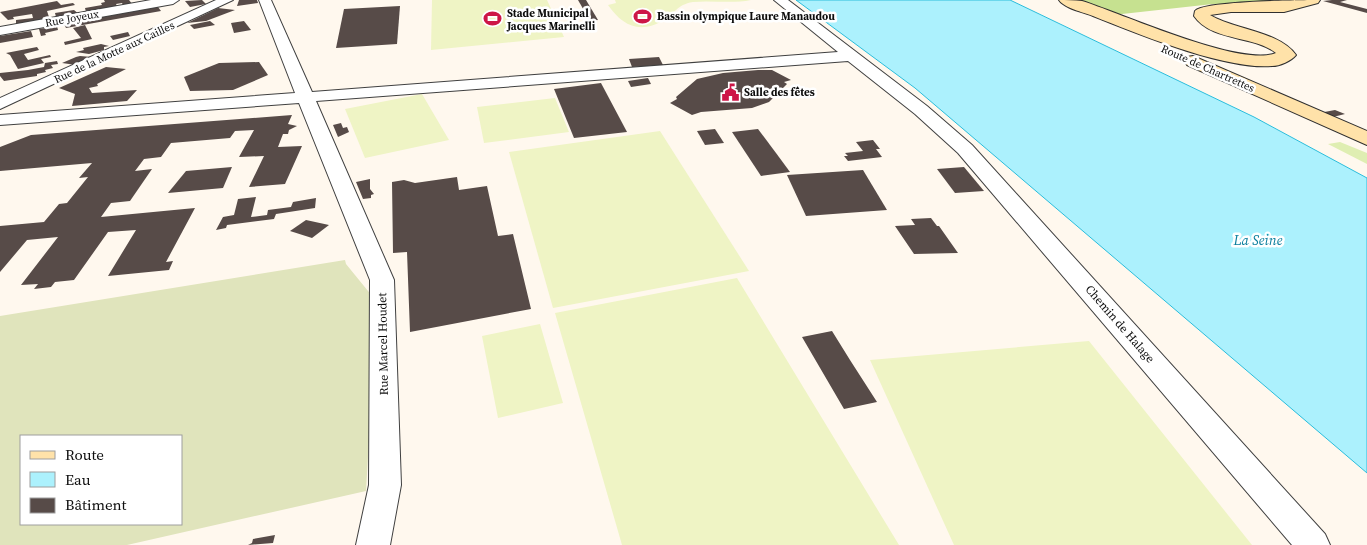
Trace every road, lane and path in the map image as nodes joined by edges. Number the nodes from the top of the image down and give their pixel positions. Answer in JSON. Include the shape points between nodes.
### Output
{"nodes":[{"id":1,"x":173,"y":0,"type":"edge"},
{"id":2,"x":228,"y":0,"type":"edge"},
{"id":3,"x":266,"y":0,"type":"edge"},
{"id":4,"x":780,"y":0,"type":"edge"},
{"id":5,"x":1049,"y":0,"type":"edge"},
{"id":6,"x":1066,"y":0,"type":"edge"},
{"id":7,"x":1314,"y":0,"type":"edge"},
{"id":8,"x":0,"y":31,"type":"edge"},
{"id":9,"x":851,"y":56,"type":"junction"},
{"id":10,"x":307,"y":97,"type":"junction"},
{"id":11,"x":0,"y":104,"type":"edge"},
{"id":12,"x":0,"y":120,"type":"edge"},
{"id":13,"x":1367,"y":139,"type":"edge"},
{"id":14,"x":372,"y":545,"type":"edge"},
{"id":15,"x":1313,"y":545,"type":"edge"}],
"edges":[{"from":1,"to":8,"type":"street","name":"Rue Joyeux"},
{"from":2,"to":11,"type":"street","name":"Rue de la Motte aux Cailles"},
{"from":3,"to":10,"type":"street","name":"Rue Marcel Houdet"},
{"from":4,"to":9,"type":"street","name":"Chemin de Halage"},
{"from":5,"to":13,"type":"street","name":"Route de Chartrettes"},
{"from":6,"to":7,"type":"street","via":[[1217,54],[1264,61],[1280,60],[1287,55],[1271,43],[1211,23],[1202,16],[1203,11],[1231,7],[1284,7]]},
{"from":9,"to":10,"type":"street"},
{"from":9,"to":15,"type":"street","name":"Chemin de Halage","via":[[965,149]]},
{"from":10,"to":12,"type":"street"},
{"from":10,"to":14,"type":"street","name":"Rue Marcel Houdet","via":[[382,280],[385,485]]}]}
